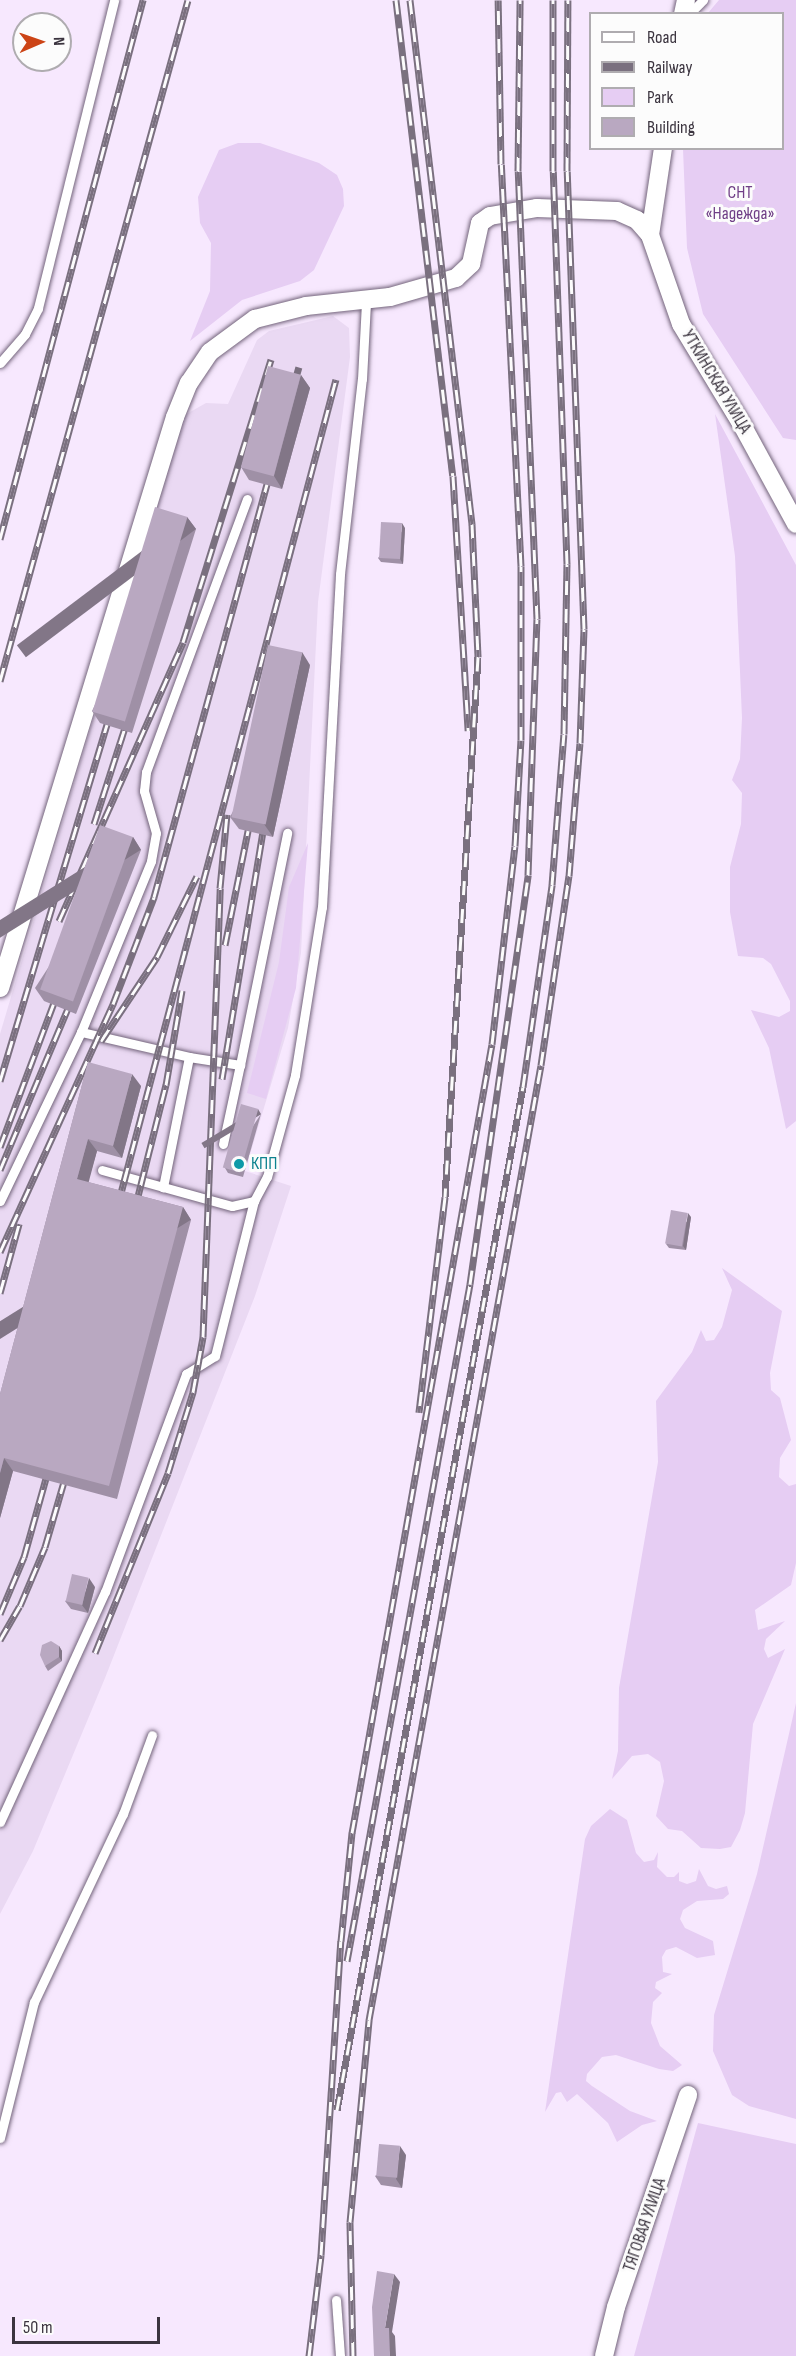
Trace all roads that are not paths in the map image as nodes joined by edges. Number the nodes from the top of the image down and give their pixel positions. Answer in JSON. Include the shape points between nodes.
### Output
{"nodes":[{"id":1,"x":114,"y":0,"type":"edge"},
{"id":2,"x":703,"y":0,"type":"edge"},
{"id":3,"x":691,"y":12,"type":"edge"},
{"id":4,"x":663,"y":150,"type":"edge"},
{"id":5,"x":650,"y":235,"type":"junction"},
{"id":6,"x":366,"y":302,"type":"junction"},
{"id":7,"x":0,"y":363,"type":"edge"},
{"id":8,"x":247,"y":499,"type":"dead end"},
{"id":9,"x":796,"y":524,"type":"edge"},
{"id":10,"x":287,"y":833,"type":"dead end"},
{"id":11,"x":0,"y":988,"type":"edge"},
{"id":12,"x":81,"y":1032,"type":"junction"},
{"id":13,"x":189,"y":1057,"type":"junction"},
{"id":14,"x":240,"y":1065,"type":"junction"},
{"id":15,"x":223,"y":1144,"type":"dead end"},
{"id":16,"x":102,"y":1170,"type":"dead end"},
{"id":17,"x":163,"y":1188,"type":"junction"},
{"id":18,"x":0,"y":1201,"type":"edge"},
{"id":19,"x":254,"y":1201,"type":"junction"},
{"id":20,"x":152,"y":1735,"type":"dead end"},
{"id":21,"x":0,"y":1822,"type":"edge"},
{"id":22,"x":688,"y":2095,"type":"dead end"},
{"id":23,"x":0,"y":2138,"type":"edge"},
{"id":24,"x":336,"y":2300,"type":"dead end"},
{"id":25,"x":340,"y":2356,"type":"edge"},
{"id":26,"x":604,"y":2356,"type":"edge"}],
"edges":[{"from":1,"to":7,"type":"lane","via":[[38,308],[25,333]]},
{"from":2,"to":3,"type":"lane"},
{"from":4,"to":5,"type":"street"},
{"from":5,"to":6,"type":"street","via":[[637,220],[617,211],[592,208],[537,208],[490,216],[480,223],[471,264],[456,278]]},
{"from":5,"to":9,"type":"street","name":"УТКИНСКАЯ УЛИЦА","via":[[681,324]]},
{"from":6,"to":11,"type":"street","via":[[306,306],[255,319],[210,352],[189,383],[162,457]]},
{"from":6,"to":19,"type":"lane","via":[[362,379],[340,574],[332,758],[316,957],[294,1075],[267,1177]]},
{"from":8,"to":12,"type":"lane","via":[[146,772],[144,791],[156,834],[151,861]]},
{"from":10,"to":14,"type":"lane"},
{"from":12,"to":13,"type":"lane"},
{"from":12,"to":18,"type":"lane"},
{"from":13,"to":14,"type":"lane"},
{"from":13,"to":17,"type":"lane"},
{"from":14,"to":15,"type":"lane"},
{"from":16,"to":17,"type":"lane"},
{"from":17,"to":19,"type":"lane","via":[[232,1206]]},
{"from":19,"to":21,"type":"lane","via":[[218,1348],[210,1361],[190,1368],[186,1374],[105,1592]]},
{"from":20,"to":23,"type":"lane","via":[[123,1814],[34,2001]]},
{"from":22,"to":26,"type":"street","name":"ТЯГОВАЯ УЛИЦА","via":[[616,2307]]},
{"from":24,"to":25,"type":"lane"}]}
